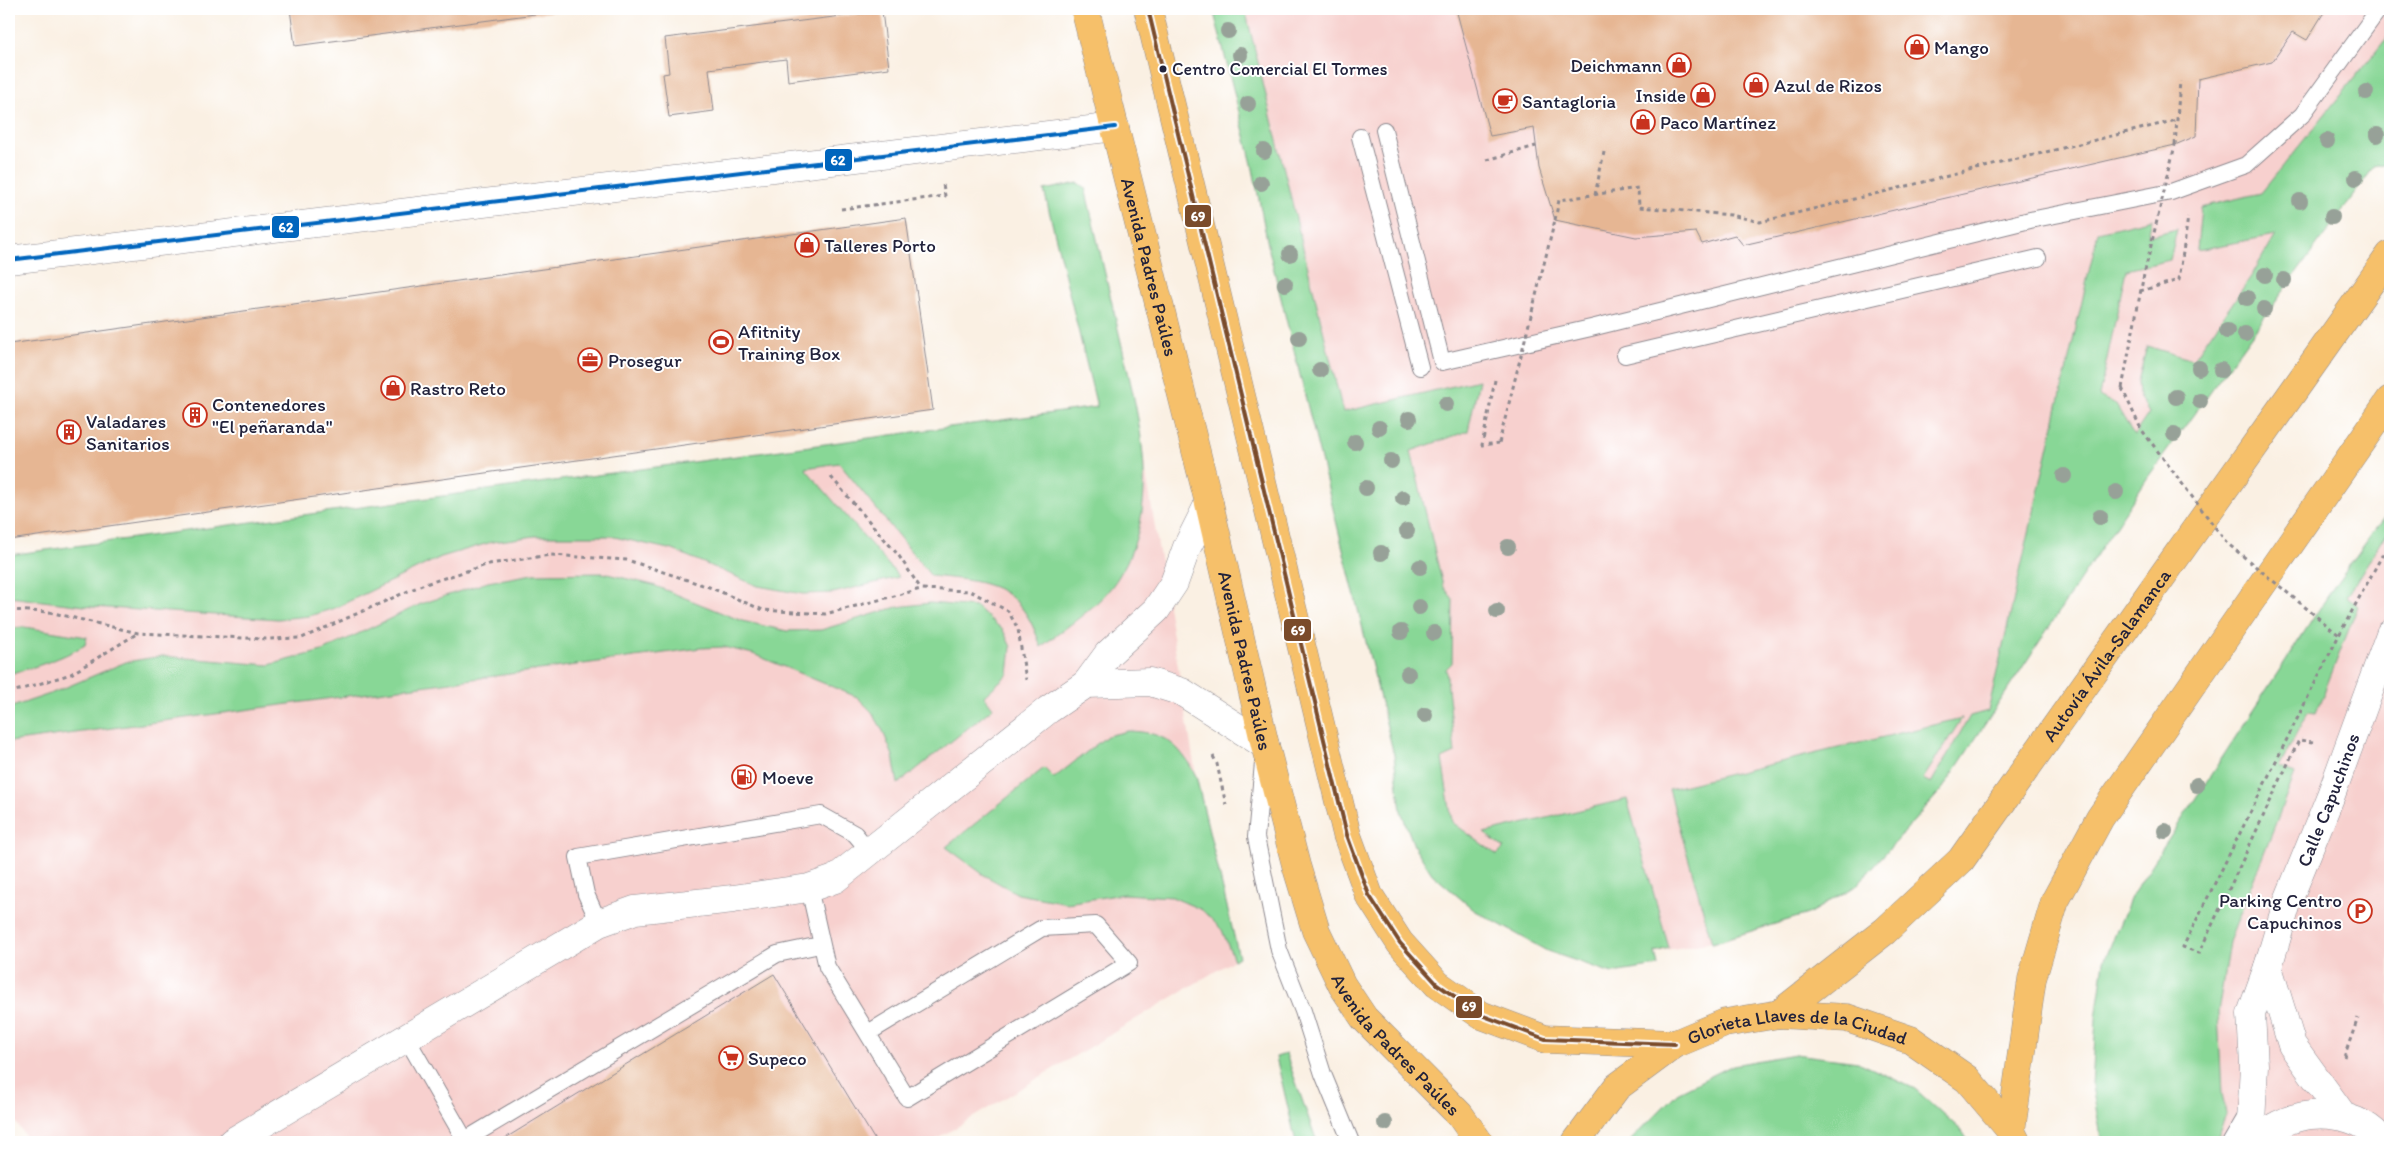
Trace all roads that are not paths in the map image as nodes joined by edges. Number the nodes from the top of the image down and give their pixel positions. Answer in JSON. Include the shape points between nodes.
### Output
{"nodes":[{"id":1,"x":1085,"y":9,"type":"edge"},
{"id":2,"x":1148,"y":9,"type":"edge"},
{"id":3,"x":2379,"y":9,"type":"edge"},
{"id":4,"x":1115,"y":127,"type":"junction"},
{"id":5,"x":1384,"y":130,"type":"dead end"},
{"id":6,"x":1360,"y":137,"type":"dead end"},
{"id":7,"x":2390,"y":255,"type":"edge"},
{"id":8,"x":2038,"y":258,"type":"dead end"},
{"id":9,"x":9,"y":260,"type":"edge"},
{"id":10,"x":1625,"y":355,"type":"dead end"},
{"id":11,"x":1420,"y":367,"type":"dead end"},
{"id":12,"x":2390,"y":400,"type":"edge"},
{"id":13,"x":1210,"y":503,"type":"junction"},
{"id":14,"x":2390,"y":634,"type":"edge"},
{"id":15,"x":1086,"y":684,"type":"junction"},
{"id":16,"x":1265,"y":746,"type":"junction"},
{"id":17,"x":870,"y":852,"type":"junction"},
{"id":18,"x":809,"y":888,"type":"junction"},
{"id":19,"x":599,"y":923,"type":"junction"},
{"id":20,"x":820,"y":944,"type":"junction"},
{"id":21,"x":2268,"y":967,"type":"junction"},
{"id":22,"x":1779,"y":1014,"type":"junction"},
{"id":23,"x":868,"y":1033,"type":"junction"},
{"id":24,"x":407,"y":1039,"type":"junction"},
{"id":25,"x":1675,"y":1044,"type":"junction"},
{"id":26,"x":2252,"y":1106,"type":"junction"},
{"id":27,"x":2344,"y":1117,"type":"junction"},
{"id":28,"x":2014,"y":1137,"type":"edge"},
{"id":29,"x":232,"y":1142,"type":"edge"},
{"id":30,"x":1351,"y":1142,"type":"edge"},
{"id":31,"x":1479,"y":1142,"type":"edge"},
{"id":32,"x":1576,"y":1142,"type":"edge"},
{"id":33,"x":2231,"y":1142,"type":"edge"},
{"id":34,"x":2250,"y":1142,"type":"edge"},
{"id":35,"x":2257,"y":1142,"type":"edge"},
{"id":36,"x":2383,"y":1142,"type":"edge"}],
"edges":[{"from":1,"to":4,"type":"highway","name":"Avenida Padres Paúles"},
{"from":2,"to":25,"type":"highway","via":[[1346,835],[1369,895],[1400,943],[1437,984],[1481,1015],[1545,1039]]},
{"from":3,"to":5,"type":"lane","via":[[2302,115],[2246,164],[2171,192],[2030,220],[1442,362]]},
{"from":4,"to":9,"type":"street"},
{"from":4,"to":13,"type":"highway","name":"Avenida Padres Paúles"},
{"from":6,"to":11,"type":"lane"},
{"from":7,"to":22,"type":"highway","name":"Autovía Ávila-Salamanca","via":[[1961,860],[1885,931]]},
{"from":8,"to":10,"type":"lane"},
{"from":12,"to":28,"type":"highway","via":[[2100,818],[2055,901],[2032,979]]},
{"from":13,"to":15,"type":"street","via":[[1187,547],[1174,583],[1156,610],[1108,654]]},
{"from":13,"to":16,"type":"highway","name":"Avenida Padres Paúles"},
{"from":14,"to":21,"type":"street","name":"Calle Capuchinos","via":[[2287,903]]},
{"from":15,"to":16,"type":"street","via":[[1150,682],[1182,692]]},
{"from":15,"to":17,"type":"street","via":[[1048,710]]},
{"from":16,"to":30,"type":"lane","via":[[1256,837],[1279,950]]},
{"from":16,"to":31,"type":"highway","name":"Avenida Padres Paúles","via":[[1316,931],[1342,985],[1364,1018],[1460,1115]]},
{"from":17,"to":18,"type":"street","via":[[835,878]]},
{"from":17,"to":19,"type":"lane","via":[[855,834],[821,815],[578,857],[586,894]]},
{"from":18,"to":19,"type":"street","via":[[635,910]]},
{"from":18,"to":20,"type":"lane"},
{"from":19,"to":24,"type":"street"},
{"from":20,"to":23,"type":"lane","via":[[827,967]]},
{"from":20,"to":24,"type":"lane","via":[[777,954],[465,1140]]},
{"from":21,"to":26,"type":"street","name":"Calle Capuchinos","via":[[2251,1014]]},
{"from":21,"to":27,"type":"street","via":[[2292,1045]]},
{"from":22,"to":25,"type":"highway","name":"Glorieta Llaves de la Ciudad","via":[[1725,1023]]},
{"from":22,"to":28,"type":"highway","name":"Glorieta Llaves de la Ciudad","via":[[1847,1018],[1911,1040],[1967,1079]]},
{"from":23,"to":23,"type":"lane","via":[[1042,928],[1096,925],[1129,963],[907,1098]]},
{"from":24,"to":29,"type":"street"},
{"from":25,"to":32,"type":"highway","name":"Glorieta Llaves de la Ciudad","via":[[1617,1087]]},
{"from":26,"to":33,"type":"lane"},
{"from":26,"to":34,"type":"street","name":"Calle Capuchinos"},
{"from":27,"to":35,"type":"street","via":[[2309,1114],[2276,1125]]},
{"from":27,"to":36,"type":"street","via":[[2377,1134]]}]}
